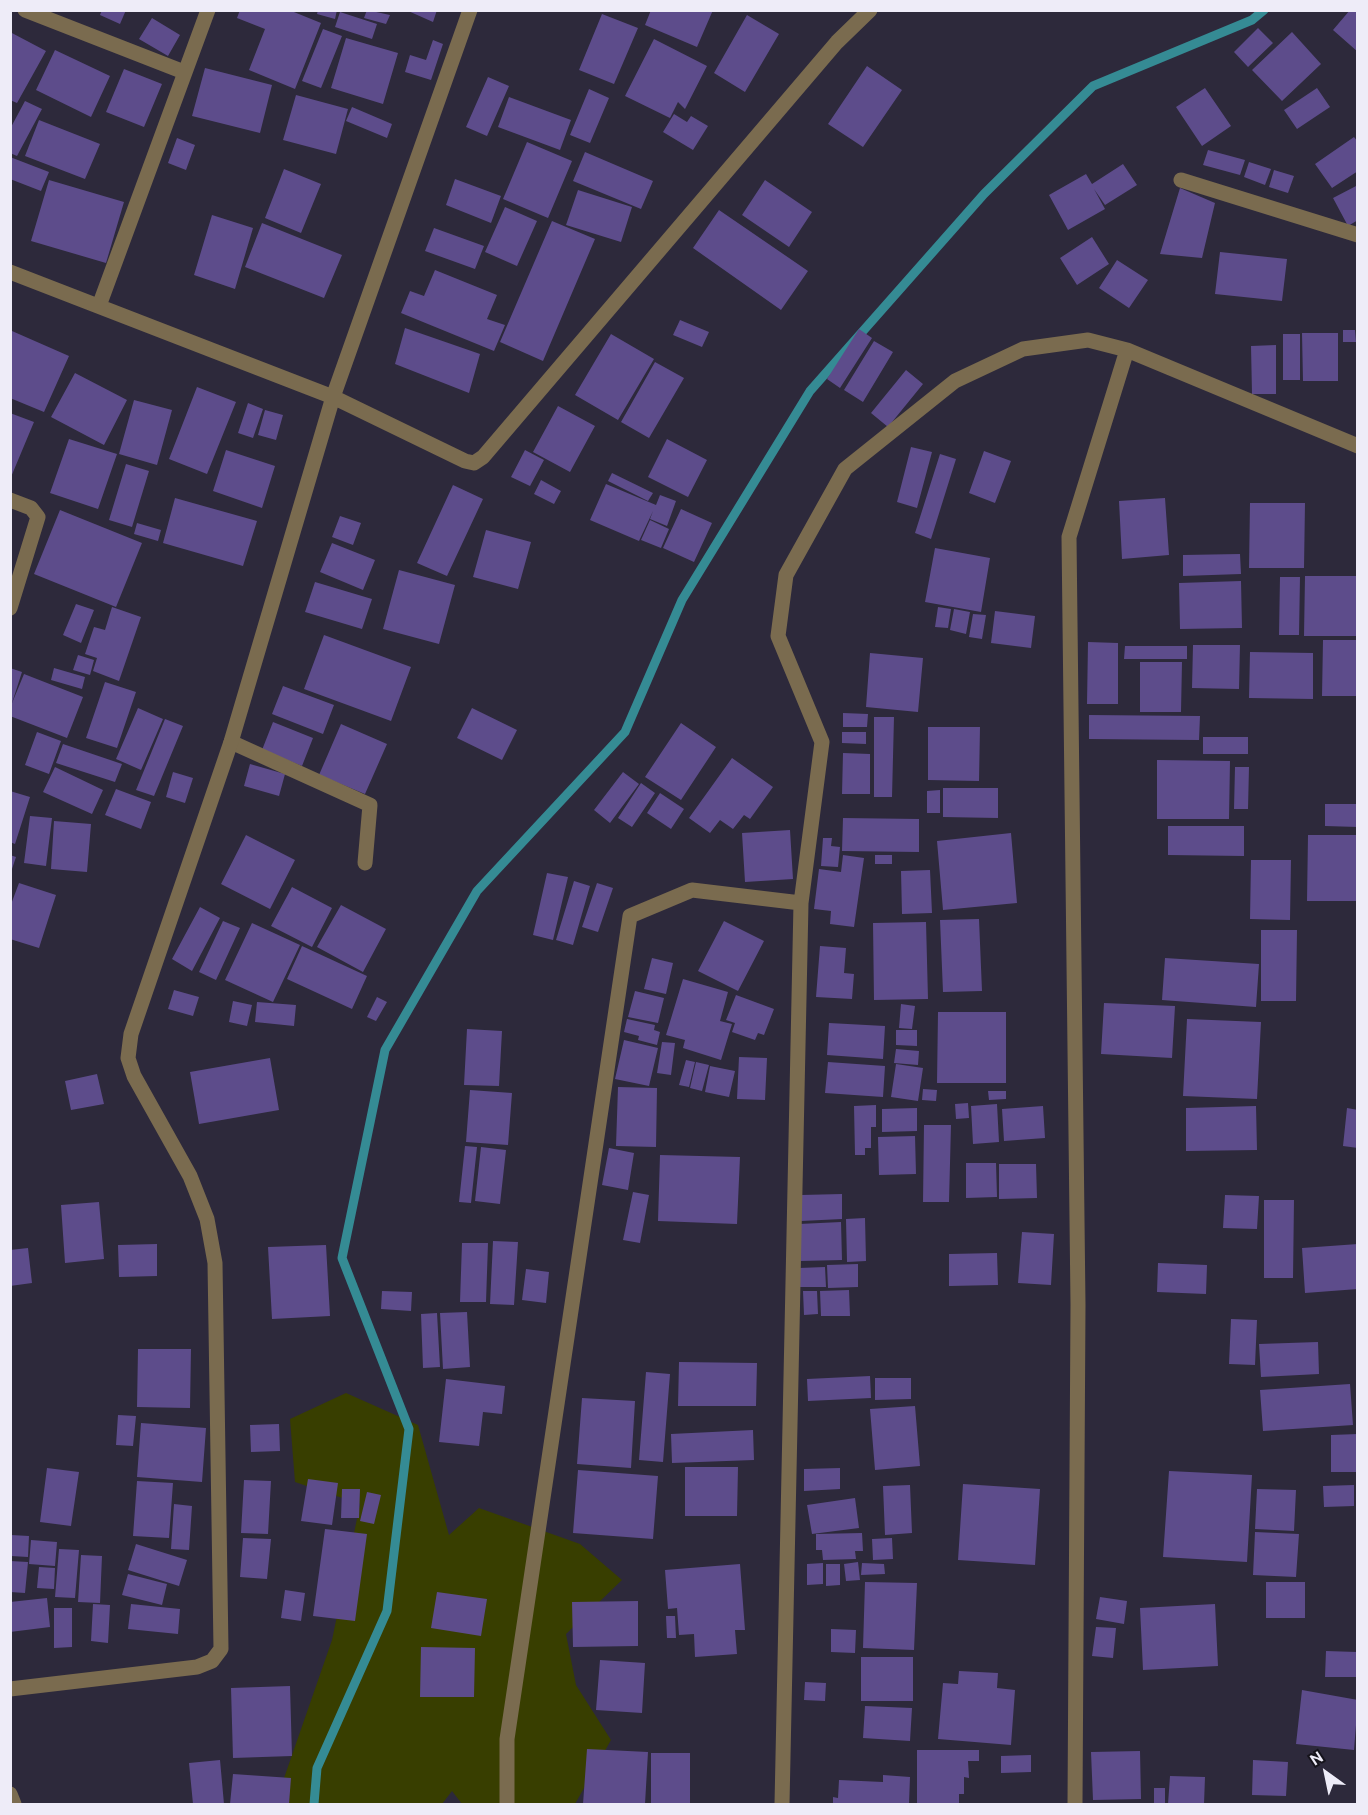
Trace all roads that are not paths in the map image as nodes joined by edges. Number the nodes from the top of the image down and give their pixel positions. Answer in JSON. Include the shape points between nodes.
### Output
{"nodes":[{"id":1,"x":25,"y":10,"type":"edge"},
{"id":2,"x":208,"y":10,"type":"edge"},
{"id":3,"x":470,"y":10,"type":"edge"},
{"id":4,"x":870,"y":10,"type":"edge"},
{"id":5,"x":184,"y":72,"type":"junction"},
{"id":6,"x":1181,"y":180,"type":"dead end"},
{"id":7,"x":1358,"y":236,"type":"edge"},
{"id":8,"x":10,"y":272,"type":"edge"},
{"id":9,"x":99,"y":306,"type":"junction"},
{"id":10,"x":1127,"y":350,"type":"junction"},
{"id":11,"x":333,"y":397,"type":"junction"},
{"id":12,"x":1358,"y":446,"type":"edge"},
{"id":13,"x":10,"y":500,"type":"edge"},
{"id":14,"x":10,"y":608,"type":"edge"},
{"id":15,"x":231,"y":742,"type":"junction"},
{"id":16,"x":365,"y":863,"type":"dead end"},
{"id":17,"x":801,"y":903,"type":"junction"},
{"id":18,"x":10,"y":1689,"type":"edge"},
{"id":19,"x":10,"y":1794,"type":"edge"},
{"id":20,"x":14,"y":1804,"type":"edge"},
{"id":21,"x":507,"y":1804,"type":"edge"},
{"id":22,"x":782,"y":1804,"type":"edge"},
{"id":23,"x":1075,"y":1804,"type":"edge"}],
"edges":[{"from":1,"to":5,"type":"street"},
{"from":2,"to":5,"type":"street"},
{"from":3,"to":11,"type":"street"},
{"from":4,"to":11,"type":"street","via":[[837,42],[483,457],[474,463],[465,461]]},
{"from":5,"to":9,"type":"street"},
{"from":6,"to":7,"type":"street"},
{"from":8,"to":9,"type":"street"},
{"from":9,"to":11,"type":"street"},
{"from":10,"to":12,"type":"street"},
{"from":10,"to":17,"type":"street","via":[[1088,340],[1023,349],[955,381],[845,469],[786,575],[778,636],[822,742]]},
{"from":10,"to":23,"type":"street","via":[[1069,537],[1078,1305]]},
{"from":11,"to":15,"type":"street"},
{"from":13,"to":14,"type":"street","via":[[31,508],[38,517]]},
{"from":15,"to":16,"type":"street","via":[[370,805]]},
{"from":15,"to":18,"type":"street","via":[[131,1034],[128,1058],[134,1077],[189,1176],[207,1220],[215,1263],[220,1649],[212,1661],[196,1667]]},
{"from":17,"to":21,"type":"street","via":[[692,890],[630,916],[507,1739]]},
{"from":17,"to":22,"type":"street"},
{"from":19,"to":20,"type":"street"}]}
